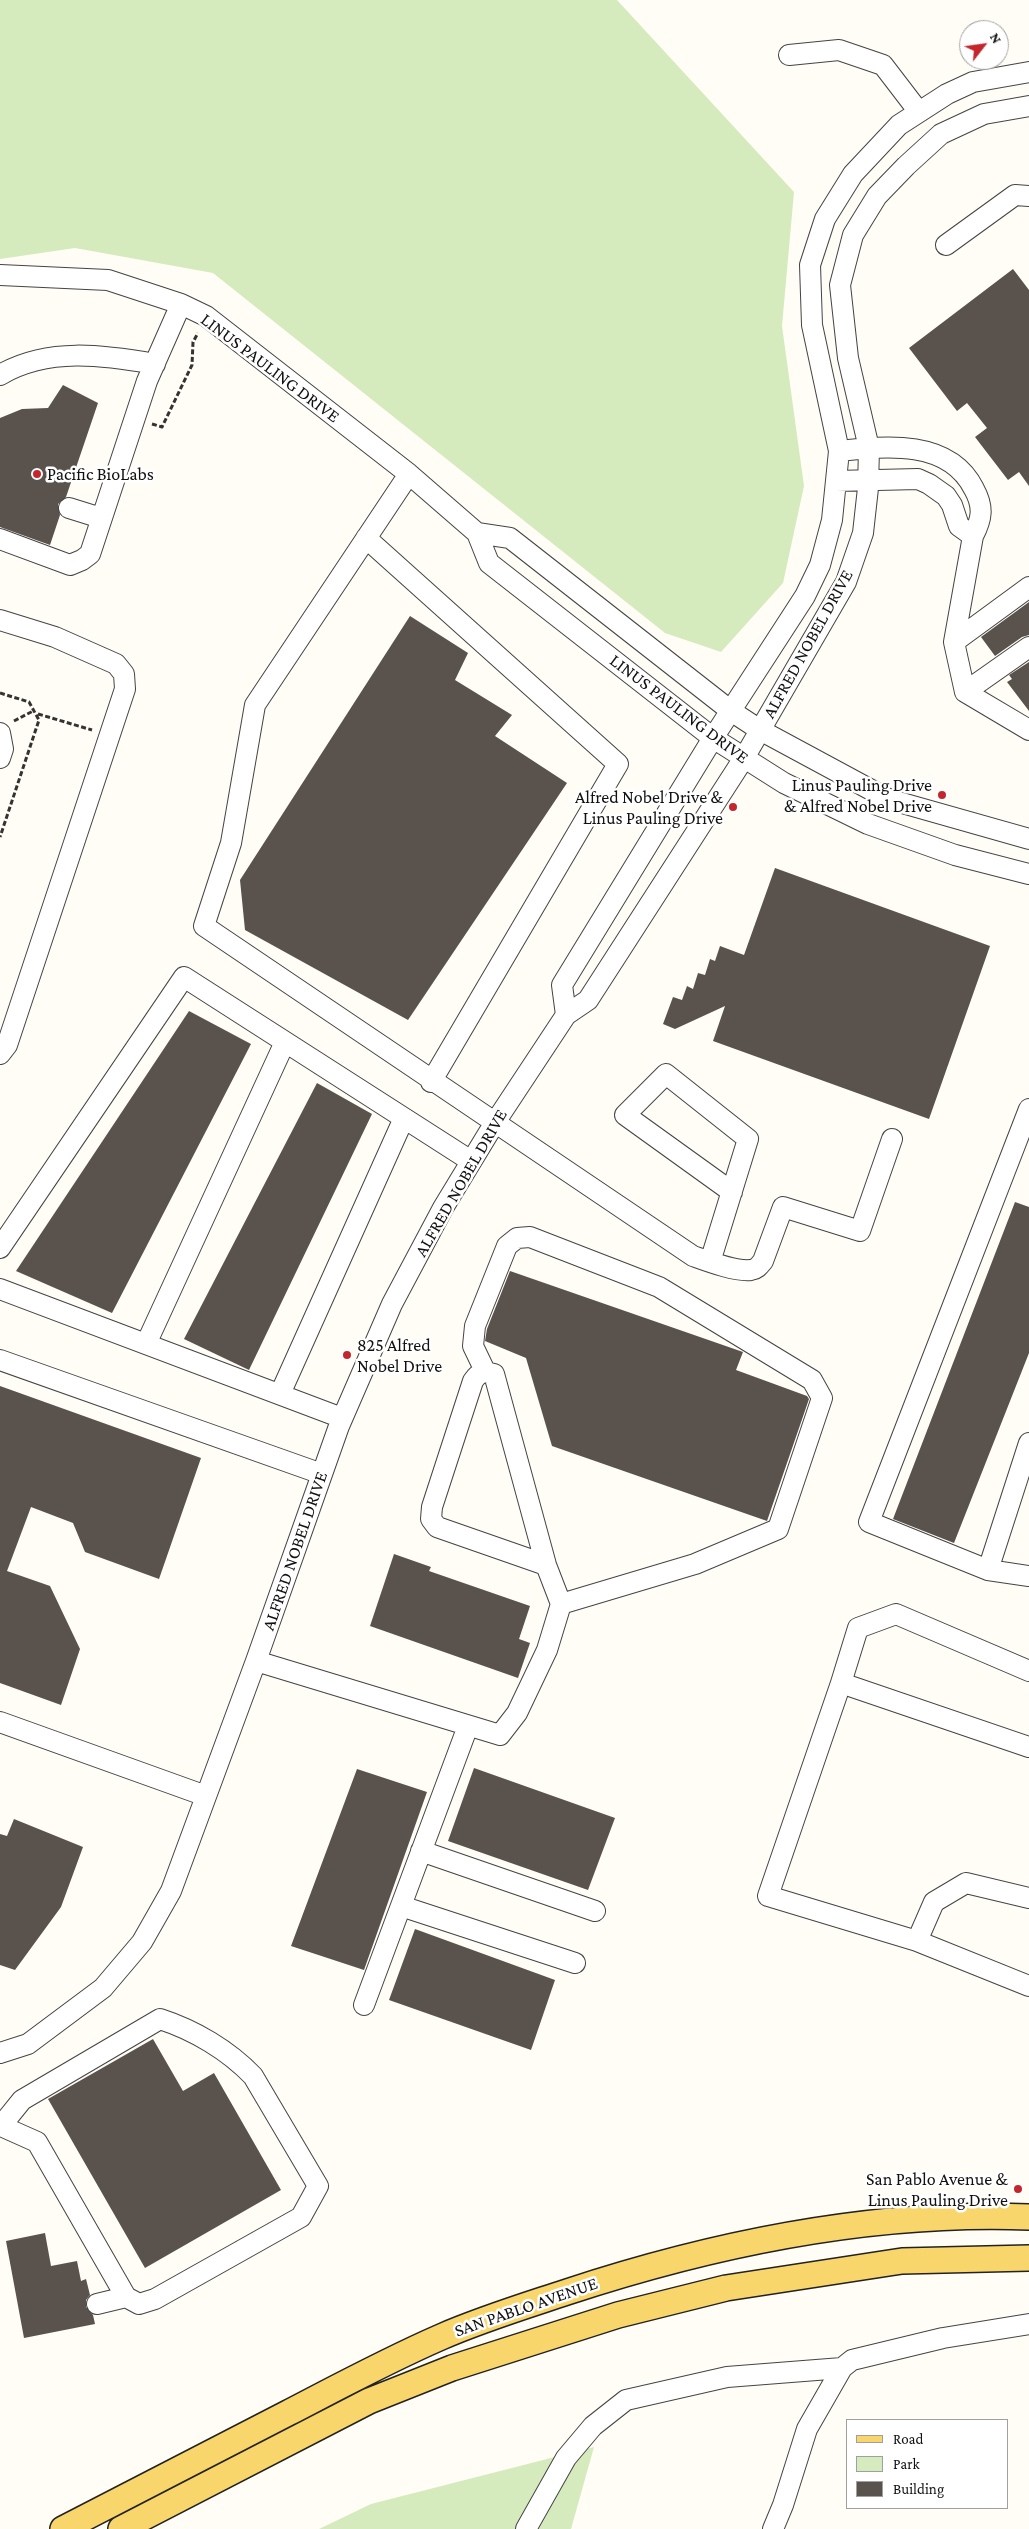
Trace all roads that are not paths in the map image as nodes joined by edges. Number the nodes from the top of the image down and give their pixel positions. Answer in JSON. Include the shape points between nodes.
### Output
{"nodes":[{"id":1,"x":789,"y":55,"type":"dead end"},
{"id":2,"x":1029,"y":72,"type":"edge"},
{"id":3,"x":1029,"y":106,"type":"edge"},
{"id":4,"x":919,"y":112,"type":"junction"},
{"id":5,"x":1029,"y":196,"type":"edge"},
{"id":6,"x":946,"y":245,"type":"dead end"},
{"id":7,"x":0,"y":275,"type":"edge"},
{"id":8,"x":180,"y":304,"type":"junction"},
{"id":9,"x":155,"y":364,"type":"junction"},
{"id":10,"x":0,"y":375,"type":"edge"},
{"id":11,"x":869,"y":448,"type":"junction"},
{"id":12,"x":839,"y":451,"type":"junction"},
{"id":13,"x":409,"y":474,"type":"junction"},
{"id":14,"x":868,"y":480,"type":"junction"},
{"id":15,"x":836,"y":481,"type":"junction"},
{"id":16,"x":69,"y":508,"type":"dead end"},
{"id":17,"x":101,"y":518,"type":"junction"},
{"id":18,"x":477,"y":533,"type":"junction"},
{"id":19,"x":972,"y":536,"type":"junction"},
{"id":20,"x":366,"y":538,"type":"junction"},
{"id":21,"x":0,"y":539,"type":"edge"},
{"id":22,"x":1029,"y":587,"type":"edge"},
{"id":23,"x":0,"y":620,"type":"edge"},
{"id":24,"x":954,"y":642,"type":"junction"},
{"id":25,"x":1029,"y":647,"type":"edge"},
{"id":26,"x":965,"y":692,"type":"junction"},
{"id":27,"x":731,"y":711,"type":"junction"},
{"id":28,"x":4,"y":729,"type":"edge"},
{"id":29,"x":760,"y":730,"type":"junction"},
{"id":30,"x":1029,"y":730,"type":"edge"},
{"id":31,"x":713,"y":738,"type":"junction"},
{"id":32,"x":0,"y":758,"type":"edge"},
{"id":33,"x":744,"y":758,"type":"junction"},
{"id":34,"x":1029,"y":839,"type":"edge"},
{"id":35,"x":1029,"y":874,"type":"edge"},
{"id":36,"x":566,"y":1015,"type":"junction"},
{"id":37,"x":285,"y":1042,"type":"junction"},
{"id":38,"x":0,"y":1054,"type":"edge"},
{"id":39,"x":431,"y":1082,"type":"junction"},
{"id":40,"x":1028,"y":1115,"type":"edge"},
{"id":41,"x":404,"y":1118,"type":"junction"},
{"id":42,"x":494,"y":1124,"type":"junction"},
{"id":43,"x":892,"y":1139,"type":"dead end"},
{"id":44,"x":471,"y":1161,"type":"junction"},
{"id":45,"x":732,"y":1192,"type":"junction"},
{"id":46,"x":0,"y":1248,"type":"edge"},
{"id":47,"x":710,"y":1262,"type":"junction"},
{"id":48,"x":0,"y":1289,"type":"edge"},
{"id":49,"x":146,"y":1344,"type":"junction"},
{"id":50,"x":0,"y":1360,"type":"edge"},
{"id":51,"x":485,"y":1371,"type":"junction"},
{"id":52,"x":280,"y":1394,"type":"junction"},
{"id":53,"x":342,"y":1418,"type":"junction"},
{"id":54,"x":1029,"y":1444,"type":"edge"},
{"id":55,"x":322,"y":1474,"type":"junction"},
{"id":56,"x":546,"y":1565,"type":"junction"},
{"id":57,"x":988,"y":1570,"type":"junction"},
{"id":58,"x":1029,"y":1576,"type":"edge"},
{"id":59,"x":561,"y":1604,"type":"junction"},
{"id":60,"x":256,"y":1661,"type":"junction"},
{"id":61,"x":1029,"y":1671,"type":"edge"},
{"id":62,"x":841,"y":1683,"type":"junction"},
{"id":63,"x":0,"y":1722,"type":"edge"},
{"id":64,"x":468,"y":1726,"type":"junction"},
{"id":65,"x":1029,"y":1747,"type":"edge"},
{"id":66,"x":206,"y":1796,"type":"junction"},
{"id":67,"x":421,"y":1851,"type":"junction"},
{"id":68,"x":1029,"y":1898,"type":"edge"},
{"id":69,"x":401,"y":1906,"type":"junction"},
{"id":70,"x":595,"y":1911,"type":"dead end"},
{"id":71,"x":917,"y":1941,"type":"junction"},
{"id":72,"x":576,"y":1963,"type":"dead end"},
{"id":73,"x":1029,"y":1986,"type":"edge"},
{"id":74,"x":364,"y":2005,"type":"dead end"},
{"id":75,"x":0,"y":2053,"type":"edge"},
{"id":76,"x":1,"y":2126,"type":"edge"},
{"id":77,"x":1029,"y":2217,"type":"edge"},
{"id":78,"x":1029,"y":2258,"type":"edge"},
{"id":79,"x":126,"y":2297,"type":"junction"},
{"id":80,"x":97,"y":2304,"type":"dead end"},
{"id":81,"x":1029,"y":2324,"type":"edge"},
{"id":82,"x":842,"y":2368,"type":"junction"},
{"id":83,"x":63,"y":2529,"type":"edge"},
{"id":84,"x":121,"y":2529,"type":"edge"},
{"id":85,"x":526,"y":2529,"type":"edge"},
{"id":86,"x":773,"y":2529,"type":"edge"}],
"edges":[{"from":1,"to":4,"type":"street","via":[[839,50],[883,65]]},
{"from":2,"to":4,"type":"street","name":"ALFRED NOBEL DRIVE","via":[[973,82]]},
{"from":3,"to":11,"type":"street","name":"ALFRED NOBEL DRIVE","via":[[984,114],[941,134],[877,196],[853,235],[840,285],[848,358]]},
{"from":4,"to":12,"type":"street","name":"ALFRED NOBEL DRIVE","via":[[898,125],[853,174],[825,218],[810,265],[812,325]]},
{"from":5,"to":6,"type":"street","via":[[1015,194]]},
{"from":7,"to":8,"type":"street","name":"LINUS PAULING DRIVE","via":[[108,280]]},
{"from":8,"to":9,"type":"street"},
{"from":8,"to":13,"type":"street","name":"LINUS PAULING DRIVE","via":[[206,316]]},
{"from":9,"to":10,"type":"street","via":[[68,354],[11,368]]},
{"from":9,"to":17,"type":"street"},
{"from":11,"to":12,"type":"street"},
{"from":11,"to":14,"type":"street","name":"ALFRED NOBEL DRIVE"},
{"from":11,"to":19,"type":"street","via":[[914,449],[937,455],[957,466],[968,478],[980,504],[982,521]]},
{"from":12,"to":15,"type":"street","name":"ALFRED NOBEL DRIVE"},
{"from":13,"to":18,"type":"street","name":"LINUS PAULING DRIVE"},
{"from":13,"to":20,"type":"street"},
{"from":14,"to":15,"type":"street"},
{"from":14,"to":19,"type":"street","via":[[913,479],[929,484],[946,496],[959,526]]},
{"from":14,"to":29,"type":"street","name":"ALFRED NOBEL DRIVE","via":[[862,533],[846,582]]},
{"from":15,"to":27,"type":"street","name":"ALFRED NOBEL DRIVE","via":[[832,520],[820,565],[805,596]]},
{"from":16,"to":17,"type":"street"},
{"from":17,"to":21,"type":"street","via":[[90,554],[70,565]]},
{"from":18,"to":27,"type":"street","name":"LINUS PAULING DRIVE","via":[[510,538]]},
{"from":18,"to":31,"type":"street","name":"LINUS PAULING DRIVE","via":[[490,563]]},
{"from":19,"to":24,"type":"street"},
{"from":20,"to":39,"type":"street","via":[[255,705],[231,844],[204,926]]},
{"from":20,"to":39,"type":"street","via":[[618,764]]},
{"from":22,"to":24,"type":"street"},
{"from":23,"to":38,"type":"street","via":[[55,637],[116,664],[124,674],[125,689],[7,1044]]},
{"from":24,"to":26,"type":"street"},
{"from":25,"to":26,"type":"street"},
{"from":26,"to":30,"type":"street"},
{"from":27,"to":29,"type":"street","name":"LINUS PAULING DRIVE"},
{"from":27,"to":31,"type":"street","name":"ALFRED NOBEL DRIVE"},
{"from":28,"to":32,"type":"street"},
{"from":29,"to":33,"type":"street","name":"ALFRED NOBEL DRIVE"},
{"from":29,"to":34,"type":"street","name":"LINUS PAULING DRIVE","via":[[888,799]]},
{"from":31,"to":33,"type":"street","name":"LINUS PAULING DRIVE"},
{"from":31,"to":36,"type":"street","name":"ALFRED NOBEL DRIVE","via":[[562,986]]},
{"from":33,"to":35,"type":"street","name":"LINUS PAULING DRIVE","via":[[784,783],[868,824],[955,854]]},
{"from":33,"to":36,"type":"street","name":"ALFRED NOBEL DRIVE","via":[[588,1000]]},
{"from":36,"to":42,"type":"street","name":"ALFRED NOBEL DRIVE"},
{"from":37,"to":41,"type":"street"},
{"from":37,"to":46,"type":"street","via":[[184,977]]},
{"from":37,"to":49,"type":"street"},
{"from":39,"to":42,"type":"street"},
{"from":40,"to":57,"type":"street","via":[[869,1522]]},
{"from":41,"to":44,"type":"street"},
{"from":41,"to":52,"type":"street"},
{"from":42,"to":44,"type":"street","name":"ALFRED NOBEL DRIVE"},
{"from":42,"to":47,"type":"street","via":[[693,1256]]},
{"from":43,"to":47,"type":"street","via":[[860,1231],[783,1207],[763,1261],[757,1268],[749,1270]]},
{"from":44,"to":53,"type":"street","name":"ALFRED NOBEL DRIVE","via":[[392,1304]]},
{"from":45,"to":45,"type":"street","via":[[625,1115],[666,1074],[748,1138]]},
{"from":45,"to":47,"type":"street"},
{"from":48,"to":49,"type":"street"},
{"from":49,"to":52,"type":"street"},
{"from":50,"to":55,"type":"street"},
{"from":51,"to":56,"type":"street","via":[[494,1374]]},
{"from":51,"to":56,"type":"street","via":[[473,1381],[432,1507],[431,1519],[437,1527]]},
{"from":51,"to":59,"type":"street","via":[[473,1346],[474,1326],[507,1246],[517,1238],[530,1237],[659,1287],[812,1380],[822,1398],[778,1529],[696,1564]]},
{"from":52,"to":53,"type":"street"},
{"from":53,"to":55,"type":"street","name":"ALFRED NOBEL DRIVE"},
{"from":54,"to":57,"type":"street"},
{"from":55,"to":60,"type":"street","name":"ALFRED NOBEL DRIVE"},
{"from":56,"to":59,"type":"street"},
{"from":57,"to":58,"type":"street"},
{"from":59,"to":64,"type":"street","via":[[547,1650],[517,1713],[500,1735]]},
{"from":60,"to":64,"type":"street"},
{"from":60,"to":66,"type":"street","name":"ALFRED NOBEL DRIVE"},
{"from":61,"to":62,"type":"street","via":[[896,1614],[858,1628]]},
{"from":62,"to":65,"type":"street"},
{"from":62,"to":71,"type":"street","via":[[768,1896]]},
{"from":63,"to":66,"type":"street"},
{"from":64,"to":67,"type":"street"},
{"from":66,"to":75,"type":"street","name":"ALFRED NOBEL DRIVE","via":[[171,1891],[142,1942],[103,1988],[28,2044]]},
{"from":67,"to":69,"type":"street"},
{"from":67,"to":70,"type":"street"},
{"from":68,"to":71,"type":"street","via":[[966,1883],[934,1902]]},
{"from":69,"to":72,"type":"street"},
{"from":69,"to":74,"type":"street"},
{"from":71,"to":73,"type":"street"},
{"from":76,"to":79,"type":"street","via":[[37,2142]]},
{"from":76,"to":79,"type":"street","via":[[22,2100],[160,2019],[183,2027],[239,2062],[253,2076],[318,2186],[301,2217],[155,2299],[139,2304]]},
{"from":77,"to":83,"type":"main road","name":"SAN PABLO AVENUE","via":[[897,2222],[800,2232],[724,2247],[614,2276],[440,2337]]},
{"from":78,"to":84,"type":"main road","name":"SAN PABLO AVENUE","via":[[892,2262],[726,2288],[618,2315],[452,2368],[369,2401]]},
{"from":79,"to":80,"type":"street"},
{"from":81,"to":82,"type":"street","via":[[943,2338],[852,2360]]},
{"from":82,"to":85,"type":"street","via":[[727,2377],[626,2400],[593,2426],[566,2458]]},
{"from":82,"to":86,"type":"street","via":[[807,2428]]}]}
